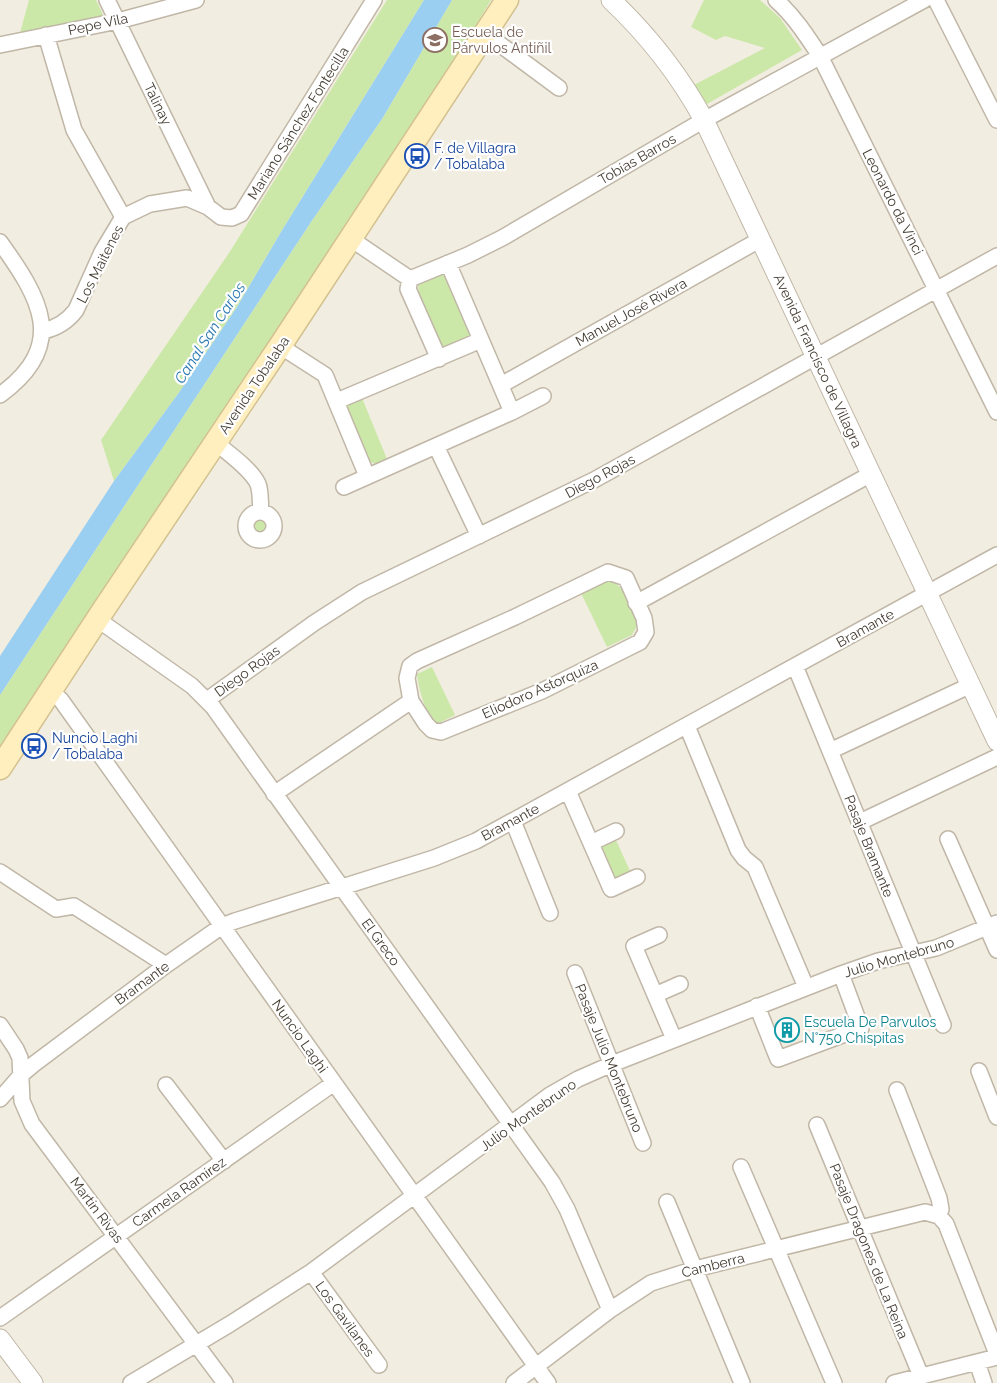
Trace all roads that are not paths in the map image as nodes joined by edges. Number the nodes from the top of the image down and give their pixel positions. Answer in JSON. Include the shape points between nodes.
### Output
{"nodes":[{"id":1,"x":107,"y":0,"type":"edge"},
{"id":2,"x":196,"y":0,"type":"edge"},
{"id":3,"x":374,"y":0,"type":"edge"},
{"id":4,"x":507,"y":0,"type":"edge"},
{"id":5,"x":611,"y":0,"type":"edge"},
{"id":6,"x":776,"y":0,"type":"edge"},
{"id":7,"x":924,"y":0,"type":"edge"},
{"id":8,"x":936,"y":0,"type":"edge"},
{"id":9,"x":118,"y":21,"type":"junction"},
{"id":10,"x":486,"y":34,"type":"junction"},
{"id":11,"x":46,"y":35,"type":"junction"},
{"id":12,"x":0,"y":45,"type":"edge"},
{"id":13,"x":820,"y":56,"type":"junction"},
{"id":14,"x":559,"y":88,"type":"dead end"},
{"id":15,"x":704,"y":120,"type":"junction"},
{"id":16,"x":997,"y":120,"type":"edge"},
{"id":17,"x":208,"y":207,"type":"junction"},
{"id":18,"x":124,"y":217,"type":"junction"},
{"id":19,"x":351,"y":239,"type":"junction"},
{"id":20,"x":761,"y":239,"type":"junction"},
{"id":21,"x":0,"y":242,"type":"edge"},
{"id":22,"x":997,"y":256,"type":"edge"},
{"id":23,"x":448,"y":263,"type":"junction"},
{"id":24,"x":410,"y":279,"type":"junction"},
{"id":25,"x":937,"y":290,"type":"junction"},
{"id":26,"x":43,"y":331,"type":"junction"},
{"id":27,"x":481,"y":340,"type":"junction"},
{"id":28,"x":280,"y":346,"type":"junction"},
{"id":29,"x":816,"y":356,"type":"junction"},
{"id":30,"x":439,"y":359,"type":"junction"},
{"id":31,"x":501,"y":385,"type":"junction"},
{"id":32,"x":0,"y":395,"type":"edge"},
{"id":33,"x":543,"y":396,"type":"dead end"},
{"id":34,"x":337,"y":401,"type":"junction"},
{"id":35,"x":512,"y":412,"type":"junction"},
{"id":36,"x":997,"y":412,"type":"edge"},
{"id":37,"x":216,"y":443,"type":"junction"},
{"id":38,"x":436,"y":446,"type":"junction"},
{"id":39,"x":871,"y":474,"type":"junction"},
{"id":40,"x":367,"y":476,"type":"junction"},
{"id":41,"x":344,"y":487,"type":"dead end"},
{"id":42,"x":261,"y":512,"type":"dead end"},
{"id":43,"x":479,"y":536,"type":"junction"},
{"id":44,"x":997,"y":555,"type":"edge"},
{"id":45,"x":928,"y":593,"type":"junction"},
{"id":46,"x":636,"y":603,"type":"junction"},
{"id":47,"x":97,"y":619,"type":"junction"},
{"id":48,"x":796,"y":666,"type":"junction"},
{"id":49,"x":971,"y":685,"type":"junction"},
{"id":50,"x":50,"y":690,"type":"junction"},
{"id":51,"x":207,"y":700,"type":"junction"},
{"id":52,"x":411,"y":700,"type":"junction"},
{"id":53,"x":687,"y":726,"type":"junction"},
{"id":54,"x":997,"y":741,"type":"edge"},
{"id":55,"x":830,"y":751,"type":"junction"},
{"id":56,"x":997,"y":758,"type":"edge"},
{"id":57,"x":0,"y":768,"type":"edge"},
{"id":58,"x":568,"y":791,"type":"junction"},
{"id":59,"x":274,"y":794,"type":"junction"},
{"id":60,"x":513,"y":821,"type":"junction"},
{"id":61,"x":860,"y":822,"type":"junction"},
{"id":62,"x":616,"y":831,"type":"dead end"},
{"id":63,"x":948,"y":840,"type":"dead end"},
{"id":64,"x":590,"y":843,"type":"junction"},
{"id":65,"x":0,"y":872,"type":"edge"},
{"id":66,"x":637,"y":878,"type":"dead end"},
{"id":67,"x":341,"y":887,"type":"junction"},
{"id":68,"x":550,"y":913,"type":"dead end"},
{"id":69,"x":992,"y":925,"type":"edge"},
{"id":70,"x":222,"y":926,"type":"junction"},
{"id":71,"x":659,"y":935,"type":"dead end"},
{"id":72,"x":997,"y":950,"type":"edge"},
{"id":73,"x":914,"y":954,"type":"junction"},
{"id":74,"x":166,"y":965,"type":"junction"},
{"id":75,"x":575,"y":973,"type":"dead end"},
{"id":76,"x":841,"y":974,"type":"junction"},
{"id":77,"x":680,"y":984,"type":"dead end"},
{"id":78,"x":806,"y":987,"type":"junction"},
{"id":79,"x":655,"y":995,"type":"junction"},
{"id":80,"x":757,"y":1006,"type":"junction"},
{"id":81,"x":0,"y":1025,"type":"edge"},
{"id":82,"x":944,"y":1025,"type":"dead end"},
{"id":83,"x":674,"y":1039,"type":"junction"},
{"id":84,"x":612,"y":1064,"type":"junction"},
{"id":85,"x":979,"y":1070,"type":"dead end"},
{"id":86,"x":22,"y":1074,"type":"junction"},
{"id":87,"x":334,"y":1083,"type":"junction"},
{"id":88,"x":166,"y":1085,"type":"dead end"},
{"id":89,"x":897,"y":1090,"type":"dead end"},
{"id":90,"x":0,"y":1098,"type":"edge"},
{"id":91,"x":997,"y":1117,"type":"edge"},
{"id":92,"x":511,"y":1124,"type":"junction"},
{"id":93,"x":817,"y":1125,"type":"dead end"},
{"id":94,"x":643,"y":1143,"type":"dead end"},
{"id":95,"x":224,"y":1160,"type":"junction"},
{"id":96,"x":741,"y":1166,"type":"dead end"},
{"id":97,"x":414,"y":1196,"type":"junction"},
{"id":98,"x":667,"y":1202,"type":"dead end"},
{"id":99,"x":940,"y":1216,"type":"junction"},
{"id":100,"x":860,"y":1228,"type":"junction"},
{"id":101,"x":117,"y":1236,"type":"junction"},
{"id":102,"x":777,"y":1249,"type":"junction"},
{"id":103,"x":695,"y":1269,"type":"junction"},
{"id":104,"x":311,"y":1272,"type":"junction"},
{"id":105,"x":610,"y":1310,"type":"junction"},
{"id":106,"x":0,"y":1318,"type":"edge"},
{"id":107,"x":0,"y":1339,"type":"edge"},
{"id":108,"x":196,"y":1344,"type":"junction"},
{"id":109,"x":997,"y":1355,"type":"edge"},
{"id":110,"x":978,"y":1362,"type":"junction"},
{"id":111,"x":378,"y":1365,"type":"dead end"},
{"id":112,"x":536,"y":1367,"type":"junction"},
{"id":113,"x":916,"y":1379,"type":"edge"},
{"id":114,"x":33,"y":1383,"type":"edge"},
{"id":115,"x":131,"y":1383,"type":"edge"},
{"id":116,"x":225,"y":1383,"type":"edge"},
{"id":117,"x":514,"y":1383,"type":"edge"},
{"id":118,"x":548,"y":1383,"type":"edge"},
{"id":119,"x":742,"y":1383,"type":"edge"},
{"id":120,"x":834,"y":1383,"type":"edge"},
{"id":121,"x":894,"y":1383,"type":"edge"},
{"id":122,"x":984,"y":1383,"type":"edge"}],
"edges":[{"from":1,"to":9,"type":"street","name":"Talinay"},
{"from":2,"to":9,"type":"street","name":"Pepe Vila"},
{"from":3,"to":17,"type":"street","name":"Mariano Sánchez Fontecilla","via":[[245,210],[237,217],[227,218]]},
{"from":4,"to":10,"type":"main road","name":"Avenida Tobalaba"},
{"from":5,"to":15,"type":"street","name":"Avenida Francisco de Villagra","via":[[669,64]]},
{"from":6,"to":13,"type":"street","name":"Leonardo da Vinci"},
{"from":7,"to":13,"type":"street","name":"Tobías Barros"},
{"from":8,"to":16,"type":"street"},
{"from":9,"to":11,"type":"street","name":"Pepe Vila"},
{"from":9,"to":17,"type":"street","name":"Talinay"},
{"from":10,"to":14,"type":"street"},
{"from":10,"to":19,"type":"main road","name":"Avenida Tobalaba"},
{"from":11,"to":12,"type":"street","name":"Pepe Vila"},
{"from":11,"to":18,"type":"street","via":[[74,130]]},
{"from":13,"to":15,"type":"street","name":"Tobías Barros"},
{"from":13,"to":25,"type":"street","name":"Leonardo da Vinci"},
{"from":15,"to":20,"type":"street","name":"Avenida Francisco de Villagra"},
{"from":15,"to":23,"type":"street","name":"Tobías Barros","via":[[502,238]]},
{"from":17,"to":18,"type":"street","name":"Los Maitenes","via":[[187,198],[150,204]]},
{"from":18,"to":26,"type":"street","name":"Los Maitenes","via":[[102,252],[72,316],[59,326]]},
{"from":19,"to":24,"type":"street"},
{"from":19,"to":28,"type":"main road","name":"Avenida Tobalaba"},
{"from":20,"to":29,"type":"street","name":"Avenida Francisco de Villagra"},
{"from":20,"to":31,"type":"street","name":"Manuel José Rivera"},
{"from":21,"to":26,"type":"street","via":[[38,304]]},
{"from":22,"to":25,"type":"street","name":"Diego Rojas"},
{"from":23,"to":24,"type":"street","name":"Tobías Barros"},
{"from":23,"to":27,"type":"street"},
{"from":24,"to":30,"type":"street","via":[[408,289]]},
{"from":25,"to":29,"type":"street","name":"Diego Rojas"},
{"from":25,"to":36,"type":"street","name":"Leonardo da Vinci"},
{"from":26,"to":32,"type":"street","via":[[30,366]]},
{"from":27,"to":30,"type":"street"},
{"from":27,"to":31,"type":"street"},
{"from":28,"to":34,"type":"street","via":[[324,375]]},
{"from":28,"to":37,"type":"main road","name":"Avenida Tobalaba"},
{"from":29,"to":39,"type":"street","name":"Avenida Francisco de Villagra"},
{"from":29,"to":43,"type":"street","name":"Diego Rojas","via":[[607,473]]},
{"from":30,"to":34,"type":"street"},
{"from":31,"to":35,"type":"street"},
{"from":33,"to":35,"type":"street"},
{"from":34,"to":40,"type":"street"},
{"from":35,"to":38,"type":"street"},
{"from":37,"to":42,"type":"street","via":[[254,478]]},
{"from":37,"to":47,"type":"main road","name":"Avenida Tobalaba"},
{"from":38,"to":40,"type":"street"},
{"from":38,"to":43,"type":"street"},
{"from":39,"to":45,"type":"street","name":"Avenida Francisco de Villagra"},
{"from":39,"to":46,"type":"street"},
{"from":40,"to":41,"type":"street"},
{"from":43,"to":51,"type":"street","name":"Diego Rojas","via":[[347,601]]},
{"from":44,"to":45,"type":"street","name":"Bramante"},
{"from":45,"to":48,"type":"street","name":"Bramante"},
{"from":45,"to":49,"type":"street","name":"Avenida Francisco de Villagra"},
{"from":46,"to":52,"type":"street","name":"Eliodoro Astorquiza","via":[[626,578],[608,572],[417,661],[410,666],[407,678]]},
{"from":46,"to":52,"type":"street","name":"Eliodoro Astorquiza","via":[[644,618],[646,632],[640,642],[542,692],[441,732],[426,724]]},
{"from":47,"to":50,"type":"main road","name":"Avenida Tobalaba"},
{"from":47,"to":51,"type":"street","name":"El Greco"},
{"from":48,"to":53,"type":"street","name":"Bramante"},
{"from":48,"to":55,"type":"street","name":"Pasaje Bramante"},
{"from":49,"to":54,"type":"street","name":"Avenida Francisco de Villagra"},
{"from":49,"to":55,"type":"street"},
{"from":50,"to":57,"type":"main road","name":"Avenida Tobalaba"},
{"from":50,"to":70,"type":"street","name":"Nuncio Laghi","via":[[61,700]]},
{"from":51,"to":59,"type":"street","name":"El Greco"},
{"from":52,"to":59,"type":"street"},
{"from":53,"to":58,"type":"street","name":"Bramante"},
{"from":53,"to":78,"type":"street","via":[[738,850],[755,867]]},
{"from":55,"to":61,"type":"street","name":"Pasaje Bramante"},
{"from":56,"to":61,"type":"street"},
{"from":58,"to":60,"type":"street","name":"Bramante"},
{"from":58,"to":64,"type":"street"},
{"from":59,"to":67,"type":"street","name":"El Greco"},
{"from":60,"to":67,"type":"street","name":"Bramante","via":[[456,850]]},
{"from":60,"to":68,"type":"street"},
{"from":61,"to":73,"type":"street","name":"Pasaje Bramante"},
{"from":62,"to":64,"type":"street"},
{"from":63,"to":69,"type":"street"},
{"from":64,"to":66,"type":"street","via":[[611,889]]},
{"from":65,"to":74,"type":"street","via":[[56,909],[74,906]]},
{"from":67,"to":70,"type":"street","name":"Bramante"},
{"from":67,"to":92,"type":"street","name":"El Greco"},
{"from":69,"to":72,"type":"street"},
{"from":69,"to":73,"type":"street","name":"Julio Montebruno","via":[[951,943]]},
{"from":70,"to":74,"type":"street","name":"Bramante"},
{"from":70,"to":87,"type":"street","name":"Nuncio Laghi"},
{"from":71,"to":79,"type":"street","via":[[634,946]]},
{"from":73,"to":76,"type":"street","name":"Julio Montebruno","via":[[878,961]]},
{"from":73,"to":82,"type":"street","name":"Pasaje Bramante"},
{"from":74,"to":86,"type":"street","name":"Bramante"},
{"from":75,"to":84,"type":"street","name":"Pasaje Julio Montebruno"},
{"from":76,"to":78,"type":"street","name":"Julio Montebruno"},
{"from":76,"to":80,"type":"street","via":[[861,1028],[778,1059]]},
{"from":77,"to":79,"type":"street"},
{"from":78,"to":80,"type":"street","name":"Julio Montebruno"},
{"from":79,"to":83,"type":"street"},
{"from":80,"to":83,"type":"street","name":"Julio Montebruno"},
{"from":81,"to":86,"type":"street","name":"Martín Rivas","via":[[16,1048]]},
{"from":83,"to":84,"type":"street","name":"Julio Montebruno"},
{"from":84,"to":92,"type":"street","name":"Julio Montebruno","via":[[562,1088]]},
{"from":84,"to":94,"type":"street","name":"Pasaje Julio Montebruno"},
{"from":85,"to":91,"type":"street"},
{"from":86,"to":90,"type":"street","name":"Bramante"},
{"from":86,"to":101,"type":"street","name":"Martín Rivas","via":[[22,1101],[28,1117]]},
{"from":87,"to":95,"type":"street","name":"Carmela Ramírez"},
{"from":87,"to":97,"type":"street","name":"Nuncio Laghi"},
{"from":88,"to":95,"type":"street"},
{"from":89,"to":99,"type":"street","via":[[938,1198]]},
{"from":92,"to":97,"type":"street","name":"Julio Montebruno"},
{"from":92,"to":105,"type":"street","name":"El Greco","via":[[561,1197]]},
{"from":93,"to":100,"type":"street","name":"Pasaje Dragones de La Reina"},
{"from":95,"to":101,"type":"street","name":"Carmela Ramírez"},
{"from":96,"to":102,"type":"street"},
{"from":97,"to":104,"type":"street","name":"Julio Montebruno"},
{"from":97,"to":112,"type":"street","name":"Nuncio Laghi"},
{"from":98,"to":103,"type":"street"},
{"from":99,"to":100,"type":"street","name":"Camberra","via":[[920,1213]]},
{"from":99,"to":109,"type":"street"},
{"from":100,"to":102,"type":"street","name":"Camberra"},
{"from":100,"to":113,"type":"street","name":"Pasaje Dragones de La Reina"},
{"from":101,"to":106,"type":"street","name":"Carmela Ramírez"},
{"from":101,"to":108,"type":"street","name":"Martín Rivas"},
{"from":102,"to":103,"type":"street","name":"Camberra"},
{"from":102,"to":120,"type":"street"},
{"from":103,"to":105,"type":"street","name":"Camberra","via":[[651,1283]]},
{"from":103,"to":119,"type":"street"},
{"from":104,"to":108,"type":"street","name":"Julio Montebruno"},
{"from":104,"to":111,"type":"street","name":"Los Gavilanes"},
{"from":105,"to":112,"type":"street","name":"Camberra"},
{"from":107,"to":114,"type":"street"},
{"from":108,"to":115,"type":"street","name":"Julio Montebruno"},
{"from":108,"to":116,"type":"street","name":"Martín Rivas"},
{"from":109,"to":110,"type":"street"},
{"from":110,"to":113,"type":"street"},
{"from":110,"to":122,"type":"street"},
{"from":112,"to":117,"type":"street","name":"Camberra"},
{"from":112,"to":118,"type":"street","name":"Nuncio Laghi"},
{"from":113,"to":121,"type":"street"}]}
